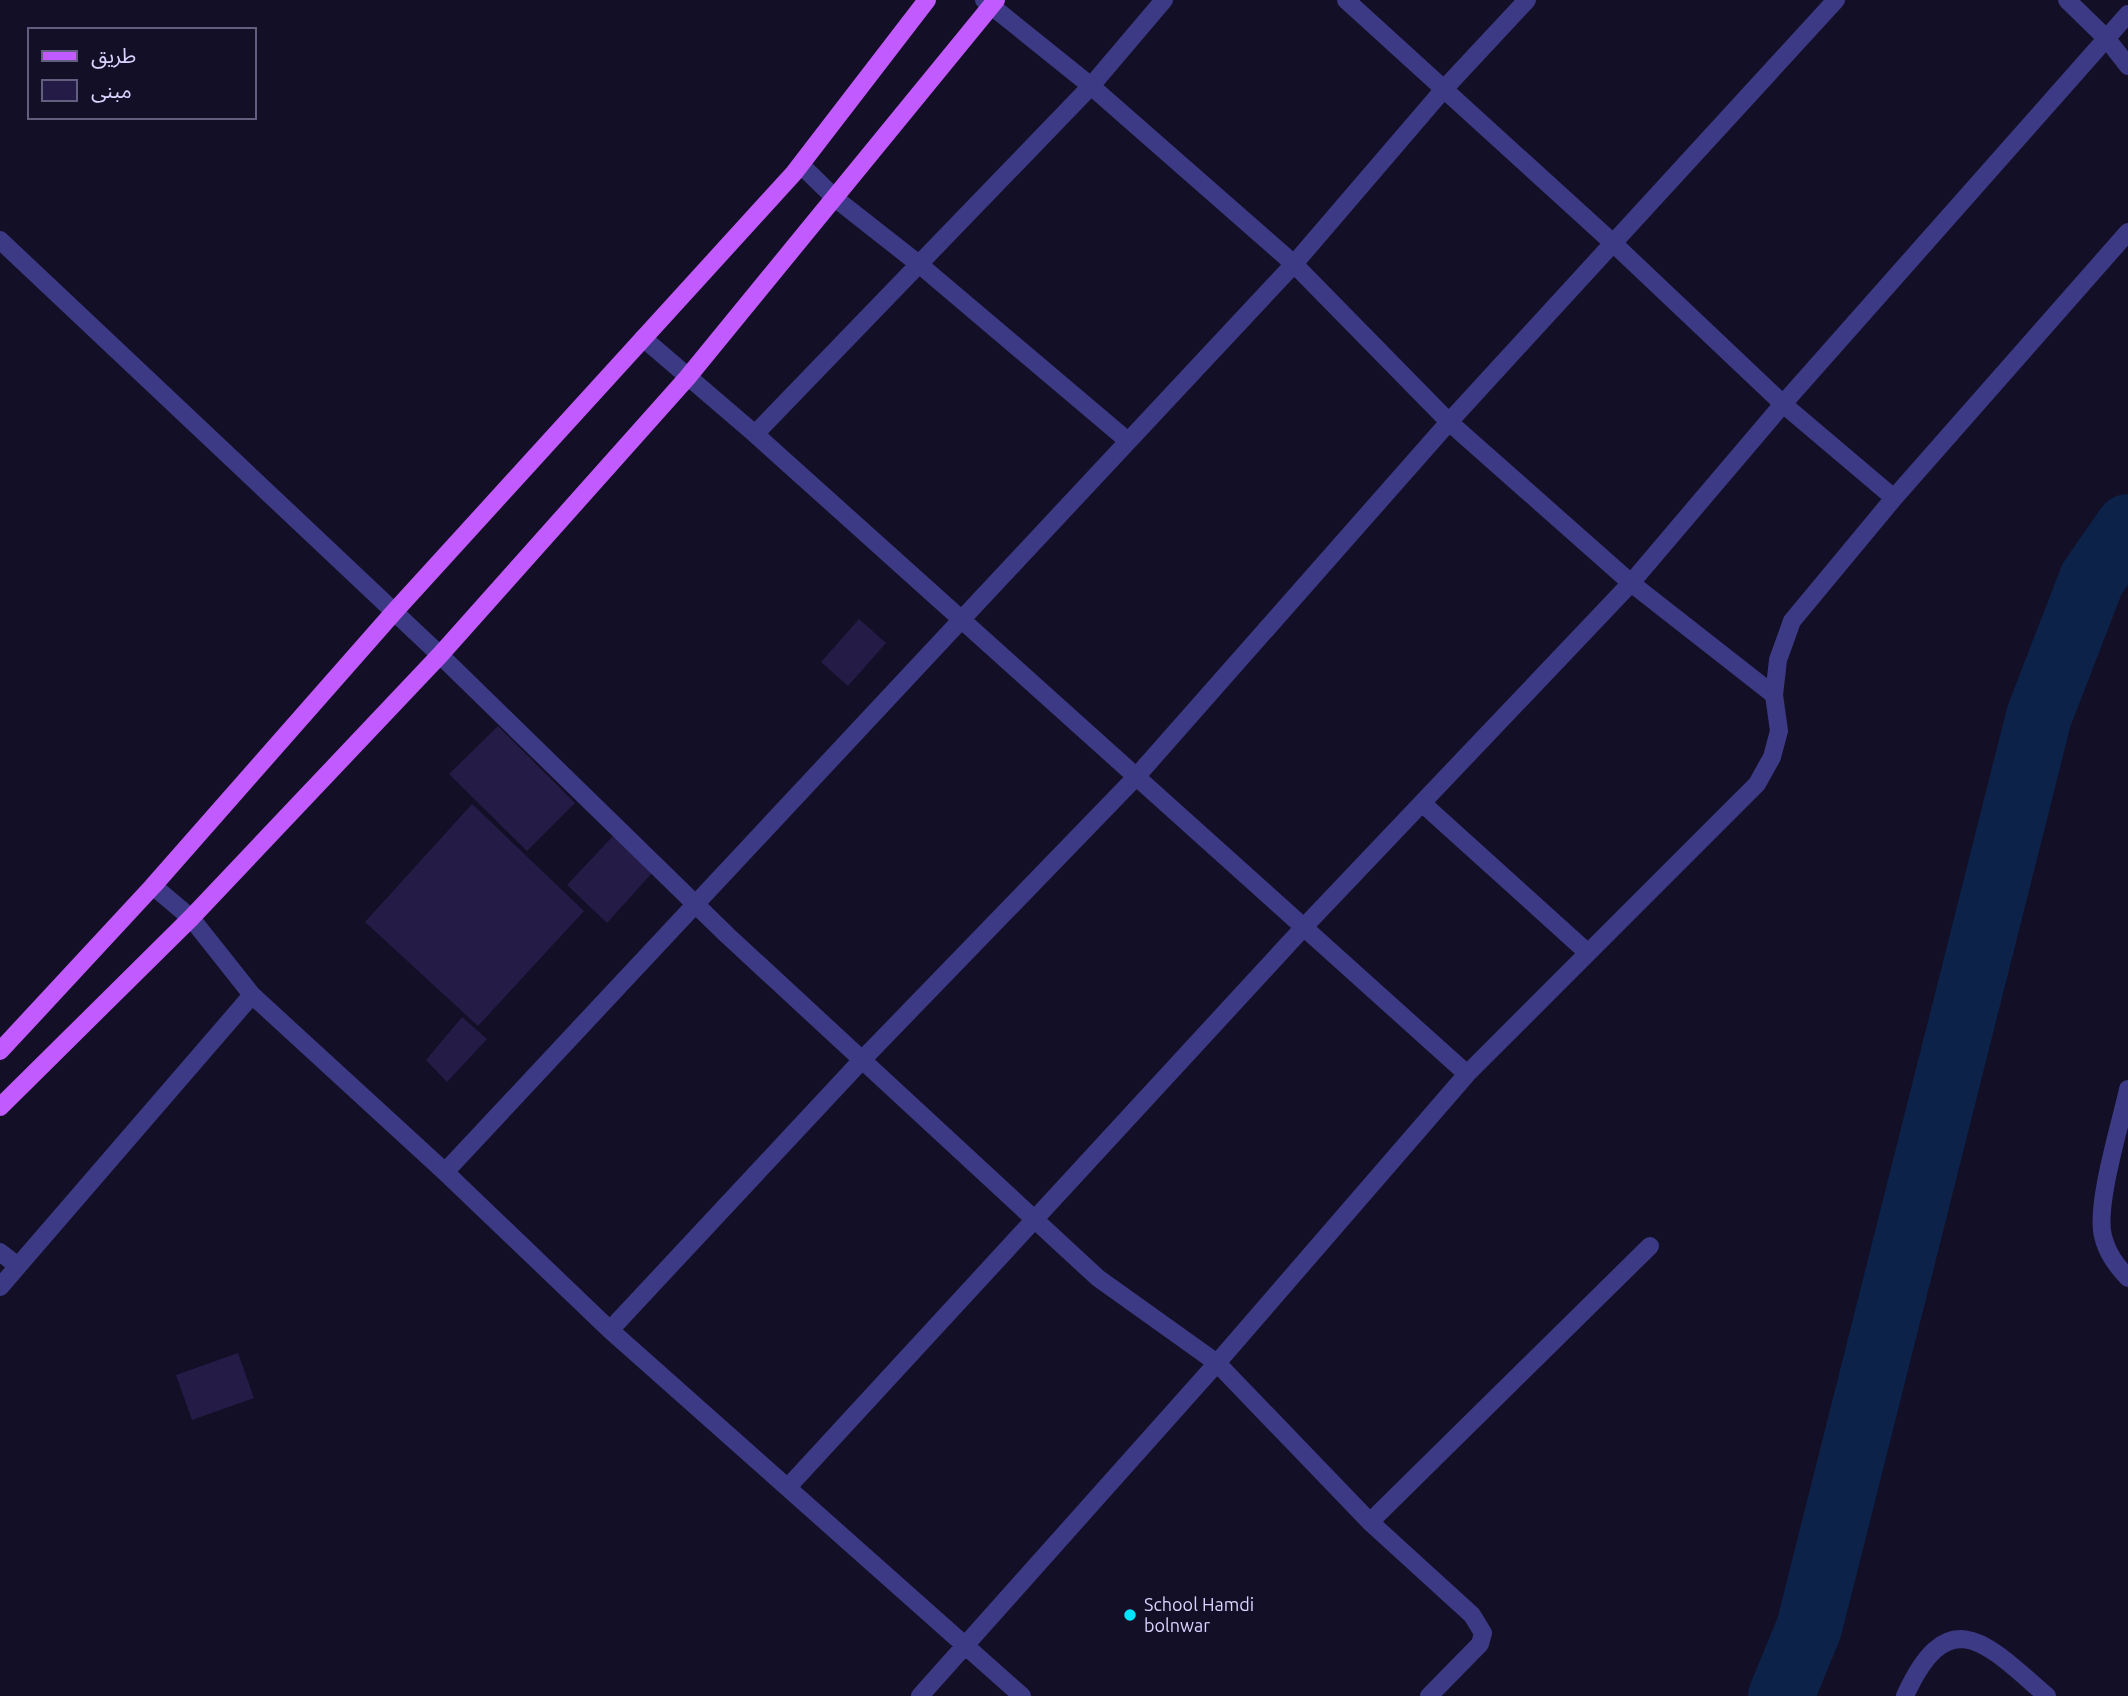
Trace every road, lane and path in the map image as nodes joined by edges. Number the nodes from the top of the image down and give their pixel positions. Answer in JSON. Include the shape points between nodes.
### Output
{"nodes":[{"id":1,"x":927,"y":0,"type":"edge"},
{"id":2,"x":1164,"y":0,"type":"edge"},
{"id":3,"x":1346,"y":0,"type":"edge"},
{"id":4,"x":1527,"y":0,"type":"edge"},
{"id":5,"x":1836,"y":0,"type":"edge"},
{"id":6,"x":2067,"y":0,"type":"edge"},
{"id":7,"x":990,"y":2,"type":"edge"},
{"id":8,"x":2128,"y":14,"type":"edge"},
{"id":9,"x":2107,"y":39,"type":"junction"},
{"id":10,"x":2128,"y":66,"type":"edge"},
{"id":11,"x":1091,"y":86,"type":"junction"},
{"id":12,"x":1444,"y":89,"type":"junction"},
{"id":13,"x":801,"y":165,"type":"junction"},
{"id":14,"x":836,"y":199,"type":"junction"},
{"id":15,"x":2128,"y":232,"type":"edge"},
{"id":16,"x":0,"y":240,"type":"edge"},
{"id":17,"x":1613,"y":243,"type":"junction"},
{"id":18,"x":920,"y":264,"type":"junction"},
{"id":19,"x":1294,"y":264,"type":"junction"},
{"id":20,"x":643,"y":338,"type":"junction"},
{"id":21,"x":687,"y":378,"type":"junction"},
{"id":22,"x":1783,"y":404,"type":"junction"},
{"id":23,"x":1448,"y":422,"type":"junction"},
{"id":24,"x":755,"y":434,"type":"junction"},
{"id":25,"x":1128,"y":441,"type":"junction"},
{"id":26,"x":1894,"y":498,"type":"junction"},
{"id":27,"x":1631,"y":583,"type":"junction"},
{"id":28,"x":394,"y":612,"type":"junction"},
{"id":29,"x":960,"y":619,"type":"junction"},
{"id":30,"x":440,"y":655,"type":"junction"},
{"id":31,"x":1774,"y":695,"type":"junction"},
{"id":32,"x":1136,"y":777,"type":"junction"},
{"id":33,"x":1422,"y":803,"type":"junction"},
{"id":34,"x":153,"y":886,"type":"junction"},
{"id":35,"x":695,"y":903,"type":"junction"},
{"id":36,"x":191,"y":918,"type":"junction"},
{"id":37,"x":1304,"y":927,"type":"junction"},
{"id":38,"x":1588,"y":953,"type":"junction"},
{"id":39,"x":252,"y":995,"type":"junction"},
{"id":40,"x":0,"y":1051,"type":"edge"},
{"id":41,"x":862,"y":1060,"type":"junction"},
{"id":42,"x":1467,"y":1074,"type":"junction"},
{"id":43,"x":2128,"y":1089,"type":"edge"},
{"id":44,"x":0,"y":1107,"type":"edge"},
{"id":45,"x":445,"y":1172,"type":"junction"},
{"id":46,"x":1034,"y":1218,"type":"junction"},
{"id":47,"x":1650,"y":1245,"type":"dead end"},
{"id":48,"x":0,"y":1252,"type":"edge"},
{"id":49,"x":18,"y":1266,"type":"junction"},
{"id":50,"x":2128,"y":1278,"type":"edge"},
{"id":51,"x":0,"y":1287,"type":"edge"},
{"id":52,"x":610,"y":1330,"type":"junction"},
{"id":53,"x":1217,"y":1363,"type":"junction"},
{"id":54,"x":788,"y":1487,"type":"junction"},
{"id":55,"x":1370,"y":1522,"type":"junction"},
{"id":56,"x":964,"y":1647,"type":"junction"},
{"id":57,"x":920,"y":1696,"type":"edge"},
{"id":58,"x":1022,"y":1696,"type":"edge"},
{"id":59,"x":1429,"y":1696,"type":"edge"},
{"id":60,"x":1905,"y":1696,"type":"edge"},
{"id":61,"x":2047,"y":1696,"type":"edge"}],
"edges":[{"from":1,"to":13,"type":"main road"},
{"from":2,"to":11,"type":"street"},
{"from":3,"to":12,"type":"street"},
{"from":4,"to":12,"type":"street"},
{"from":5,"to":17,"type":"street"},
{"from":6,"to":9,"type":"street"},
{"from":7,"to":11,"type":"street"},
{"from":7,"to":14,"type":"main road"},
{"from":8,"to":9,"type":"street"},
{"from":9,"to":10,"type":"street"},
{"from":9,"to":22,"type":"street"},
{"from":11,"to":18,"type":"street"},
{"from":11,"to":19,"type":"street"},
{"from":12,"to":17,"type":"street"},
{"from":12,"to":19,"type":"street"},
{"from":13,"to":14,"type":"street"},
{"from":13,"to":20,"type":"main road"},
{"from":14,"to":18,"type":"street"},
{"from":14,"to":21,"type":"main road"},
{"from":15,"to":26,"type":"street"},
{"from":16,"to":28,"type":"street"},
{"from":17,"to":22,"type":"street"},
{"from":17,"to":23,"type":"street"},
{"from":18,"to":24,"type":"street"},
{"from":18,"to":25,"type":"street"},
{"from":19,"to":23,"type":"street"},
{"from":19,"to":25,"type":"street"},
{"from":20,"to":21,"type":"street"},
{"from":20,"to":28,"type":"main road"},
{"from":21,"to":24,"type":"street"},
{"from":21,"to":30,"type":"main road"},
{"from":22,"to":26,"type":"street"},
{"from":22,"to":27,"type":"street"},
{"from":23,"to":27,"type":"street"},
{"from":23,"to":32,"type":"street"},
{"from":24,"to":29,"type":"street"},
{"from":25,"to":29,"type":"street"},
{"from":26,"to":31,"type":"street","via":[[1791,621],[1778,660]]},
{"from":27,"to":31,"type":"street"},
{"from":27,"to":33,"type":"street"},
{"from":28,"to":30,"type":"street"},
{"from":28,"to":34,"type":"main road"},
{"from":29,"to":32,"type":"street"},
{"from":29,"to":35,"type":"street"},
{"from":30,"to":35,"type":"street"},
{"from":30,"to":36,"type":"main road"},
{"from":31,"to":38,"type":"street","via":[[1779,731],[1757,785]]},
{"from":32,"to":37,"type":"street"},
{"from":32,"to":41,"type":"street"},
{"from":33,"to":37,"type":"street"},
{"from":33,"to":38,"type":"street"},
{"from":34,"to":36,"type":"street"},
{"from":34,"to":40,"type":"main road"},
{"from":35,"to":41,"type":"street"},
{"from":35,"to":45,"type":"street"},
{"from":36,"to":39,"type":"street"},
{"from":36,"to":44,"type":"main road"},
{"from":37,"to":42,"type":"street"},
{"from":37,"to":46,"type":"street"},
{"from":38,"to":42,"type":"street"},
{"from":39,"to":45,"type":"street"},
{"from":39,"to":49,"type":"street"},
{"from":41,"to":46,"type":"street"},
{"from":41,"to":52,"type":"street"},
{"from":42,"to":53,"type":"street"},
{"from":43,"to":50,"type":"street","via":[[2103,1205],[2102,1233],[2109,1254]]},
{"from":45,"to":52,"type":"street"},
{"from":46,"to":53,"type":"street","via":[[1098,1278]]},
{"from":46,"to":54,"type":"street"},
{"from":47,"to":55,"type":"street"},
{"from":48,"to":49,"type":"street"},
{"from":49,"to":51,"type":"street"},
{"from":52,"to":54,"type":"street"},
{"from":53,"to":55,"type":"street"},
{"from":53,"to":56,"type":"street"},
{"from":54,"to":56,"type":"street"},
{"from":55,"to":59,"type":"street","via":[[1472,1615],[1483,1633],[1480,1644]]},
{"from":56,"to":57,"type":"street"},
{"from":56,"to":58,"type":"street"},
{"from":60,"to":61,"type":"street","via":[[1932,1650],[1956,1639],[1972,1639],[1990,1647]]}]}
